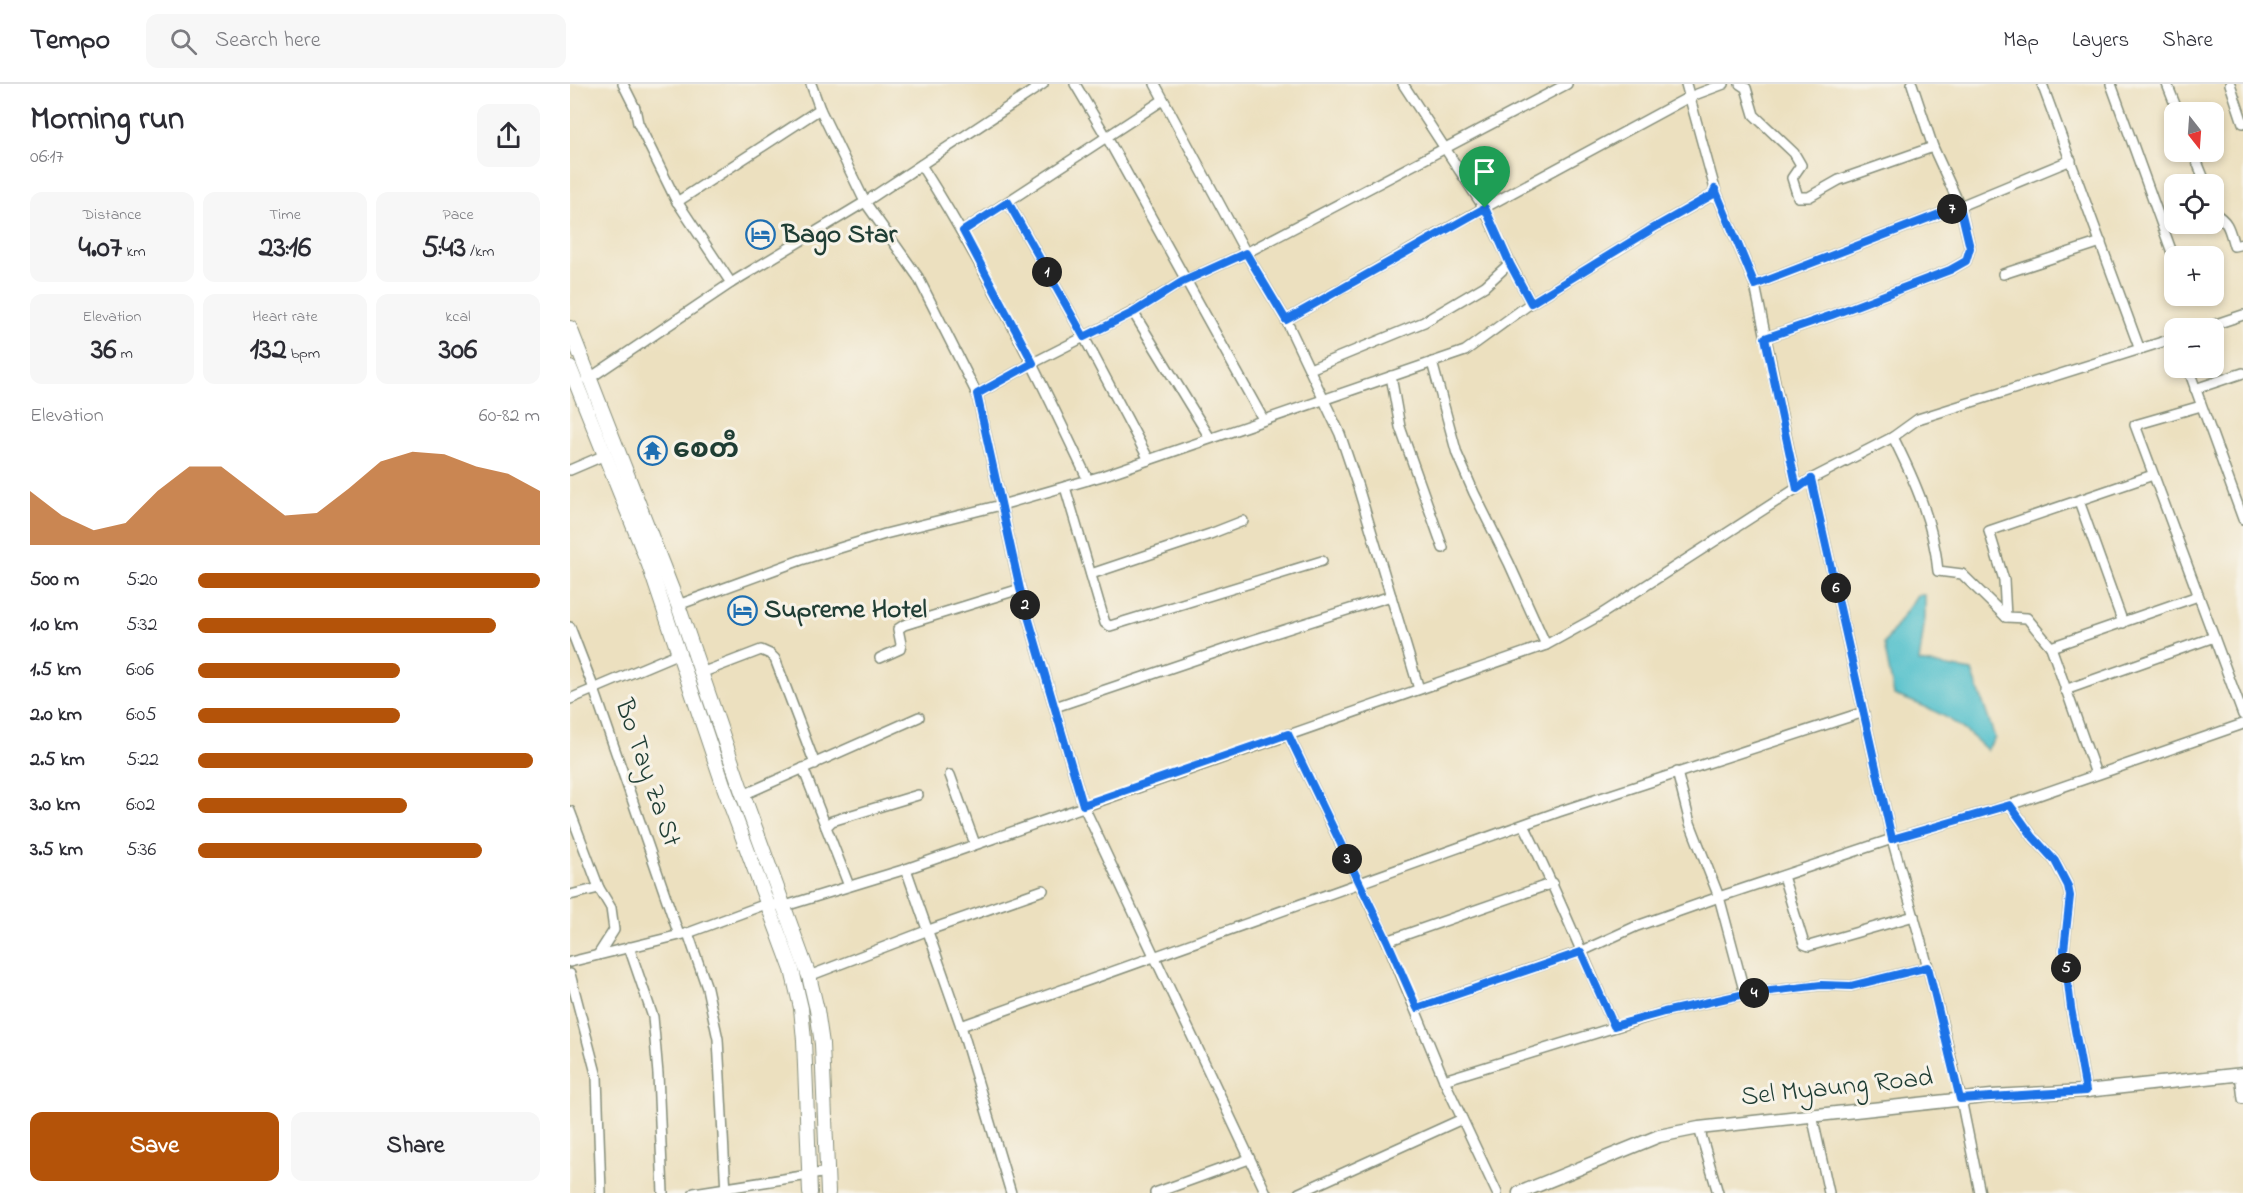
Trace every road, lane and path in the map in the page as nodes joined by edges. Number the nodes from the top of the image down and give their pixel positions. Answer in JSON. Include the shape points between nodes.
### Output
{"nodes":[{"id":1,"x":623,"y":84,"type":"edge"},
{"id":2,"x":810,"y":84,"type":"edge"},
{"id":3,"x":1043,"y":84,"type":"edge"},
{"id":4,"x":1075,"y":84,"type":"edge"},
{"id":5,"x":1155,"y":84,"type":"edge"},
{"id":6,"x":1403,"y":84,"type":"edge"},
{"id":7,"x":1567,"y":84,"type":"edge"},
{"id":8,"x":1686,"y":84,"type":"edge"},
{"id":9,"x":1724,"y":84,"type":"edge"},
{"id":10,"x":1740,"y":84,"type":"edge"},
{"id":11,"x":1912,"y":84,"type":"edge"},
{"id":12,"x":2042,"y":84,"type":"edge"},
{"id":13,"x":2111,"y":84,"type":"edge"},
{"id":14,"x":2168,"y":84,"type":"edge"},
{"id":15,"x":2230,"y":84,"type":"edge"},
{"id":16,"x":1689,"y":97,"type":"junction"},
{"id":17,"x":1162,"y":100,"type":"junction"},
{"id":18,"x":2174,"y":102,"type":"edge"},
{"id":19,"x":820,"y":109,"type":"junction"},
{"id":20,"x":2243,"y":123,"type":"edge"},
{"id":21,"x":1107,"y":137,"type":"junction"},
{"id":22,"x":1446,"y":147,"type":"junction"},
{"id":23,"x":1934,"y":147,"type":"junction"},
{"id":24,"x":2071,"y":160,"type":"junction"},
{"id":25,"x":921,"y":165,"type":"junction"},
{"id":26,"x":1715,"y":189,"type":"junction"},
{"id":27,"x":677,"y":202,"type":"junction"},
{"id":28,"x":865,"y":202,"type":"junction"},
{"id":29,"x":1008,"y":202,"type":"junction"},
{"id":30,"x":1960,"y":206,"type":"junction"},
{"id":31,"x":1485,"y":208,"type":"junction"},
{"id":32,"x":2224,"y":219,"type":"edge"},
{"id":33,"x":963,"y":231,"type":"junction"},
{"id":34,"x":2101,"y":242,"type":"junction"},
{"id":35,"x":2243,"y":244,"type":"edge"},
{"id":36,"x":2170,"y":246,"type":"edge"},
{"id":37,"x":1246,"y":253,"type":"junction"},
{"id":38,"x":1510,"y":264,"type":"junction"},
{"id":39,"x":2003,"y":274,"type":"dead end"},
{"id":40,"x":1186,"y":280,"type":"junction"},
{"id":41,"x":731,"y":283,"type":"junction"},
{"id":42,"x":1755,"y":285,"type":"junction"},
{"id":43,"x":1531,"y":303,"type":"junction"},
{"id":44,"x":1134,"y":312,"type":"junction"},
{"id":45,"x":2243,"y":315,"type":"edge"},
{"id":46,"x":1286,"y":320,"type":"junction"},
{"id":47,"x":2224,"y":321,"type":"edge"},
{"id":48,"x":570,"y":328,"type":"edge"},
{"id":49,"x":1084,"y":337,"type":"junction"},
{"id":50,"x":1765,"y":338,"type":"junction"},
{"id":51,"x":2164,"y":342,"type":"edge"},
{"id":52,"x":2139,"y":350,"type":"junction"},
{"id":53,"x":1432,"y":362,"type":"junction"},
{"id":54,"x":1033,"y":363,"type":"junction"},
{"id":55,"x":1310,"y":369,"type":"junction"},
{"id":56,"x":2243,"y":373,"type":"edge"},
{"id":57,"x":572,"y":374,"type":"edge"},
{"id":58,"x":1391,"y":376,"type":"junction"},
{"id":59,"x":590,"y":378,"type":"junction"},
{"id":60,"x":2191,"y":378,"type":"edge"},
{"id":61,"x":2195,"y":389,"type":"junction"},
{"id":62,"x":977,"y":394,"type":"junction"},
{"id":63,"x":1323,"y":399,"type":"junction"},
{"id":64,"x":2201,"y":406,"type":"junction"},
{"id":65,"x":1263,"y":419,"type":"junction"},
{"id":66,"x":1893,"y":437,"type":"junction"},
{"id":67,"x":1210,"y":438,"type":"junction"},
{"id":68,"x":605,"y":455,"type":"junction"},
{"id":69,"x":1149,"y":460,"type":"junction"},
{"id":70,"x":570,"y":470,"type":"edge"},
{"id":71,"x":2153,"y":475,"type":"junction"},
{"id":72,"x":1811,"y":479,"type":"junction"},
{"id":73,"x":1088,"y":480,"type":"junction"},
{"id":74,"x":1065,"y":487,"type":"junction"},
{"id":75,"x":1797,"y":489,"type":"junction"},
{"id":76,"x":2079,"y":501,"type":"junction"},
{"id":77,"x":1000,"y":505,"type":"junction"},
{"id":78,"x":2243,"y":519,"type":"edge"},
{"id":79,"x":1243,"y":521,"type":"dead end"},
{"id":80,"x":1443,"y":548,"type":"dead end"},
{"id":81,"x":1322,"y":561,"type":"dead end"},
{"id":82,"x":1091,"y":574,"type":"junction"},
{"id":83,"x":1020,"y":589,"type":"junction"},
{"id":84,"x":1391,"y":596,"type":"junction"},
{"id":85,"x":2198,"y":596,"type":"junction"},
{"id":86,"x":678,"y":605,"type":"junction"},
{"id":87,"x":2006,"y":617,"type":"junction"},
{"id":88,"x":2123,"y":623,"type":"junction"},
{"id":89,"x":570,"y":627,"type":"edge"},
{"id":90,"x":2214,"y":638,"type":"junction"},
{"id":91,"x":1546,"y":645,"type":"junction"},
{"id":92,"x":2051,"y":647,"type":"junction"},
{"id":93,"x":679,"y":653,"type":"junction"},
{"id":94,"x":880,"y":658,"type":"dead end"},
{"id":95,"x":701,"y":673,"type":"junction"},
{"id":96,"x":1419,"y":688,"type":"junction"},
{"id":97,"x":594,"y":690,"type":"junction"},
{"id":98,"x":2065,"y":690,"type":"junction"},
{"id":99,"x":570,"y":699,"type":"edge"},
{"id":100,"x":1055,"y":707,"type":"junction"},
{"id":101,"x":1864,"y":712,"type":"junction"},
{"id":102,"x":2243,"y":715,"type":"edge"},
{"id":103,"x":919,"y":717,"type":"dead end"},
{"id":104,"x":2243,"y":724,"type":"edge"},
{"id":105,"x":1288,"y":734,"type":"junction"},
{"id":106,"x":815,"y":764,"type":"junction"},
{"id":107,"x":803,"y":768,"type":"junction"},
{"id":108,"x":1677,"y":772,"type":"junction"},
{"id":109,"x":2096,"y":774,"type":"junction"},
{"id":110,"x":950,"y":775,"type":"dead end"},
{"id":111,"x":743,"y":795,"type":"junction"},
{"id":112,"x":918,"y":795,"type":"dead end"},
{"id":113,"x":1083,"y":805,"type":"junction"},
{"id":114,"x":2010,"y":805,"type":"junction"},
{"id":115,"x":570,"y":811,"type":"edge"},
{"id":116,"x":1524,"y":825,"type":"junction"},
{"id":117,"x":826,"y":827,"type":"junction"},
{"id":118,"x":573,"y":829,"type":"edge"},
{"id":119,"x":1892,"y":839,"type":"junction"},
{"id":120,"x":975,"y":844,"type":"junction"},
{"id":121,"x":906,"y":869,"type":"junction"},
{"id":122,"x":1783,"y":876,"type":"junction"},
{"id":123,"x":1358,"y":882,"type":"junction"},
{"id":124,"x":1553,"y":883,"type":"junction"},
{"id":125,"x":849,"y":886,"type":"junction"},
{"id":126,"x":599,"y":888,"type":"junction"},
{"id":127,"x":1043,"y":890,"type":"dead end"},
{"id":128,"x":570,"y":895,"type":"edge"},
{"id":129,"x":1719,"y":897,"type":"junction"},
{"id":130,"x":766,"y":904,"type":"junction"},
{"id":131,"x":785,"y":906,"type":"junction"},
{"id":132,"x":1914,"y":916,"type":"junction"},
{"id":133,"x":926,"y":931,"type":"junction"},
{"id":134,"x":683,"y":934,"type":"junction"},
{"id":135,"x":1387,"y":940,"type":"junction"},
{"id":136,"x":629,"y":947,"type":"junction"},
{"id":137,"x":1581,"y":952,"type":"junction"},
{"id":138,"x":598,"y":955,"type":"junction"},
{"id":139,"x":1154,"y":957,"type":"junction"},
{"id":140,"x":570,"y":962,"type":"edge"},
{"id":141,"x":1928,"y":967,"type":"junction"},
{"id":142,"x":570,"y":974,"type":"edge"},
{"id":143,"x":809,"y":975,"type":"junction"},
{"id":144,"x":1745,"y":994,"type":"junction"},
{"id":145,"x":1417,"y":1008,"type":"junction"},
{"id":146,"x":961,"y":1026,"type":"junction"},
{"id":147,"x":1614,"y":1026,"type":"junction"},
{"id":148,"x":2242,"y":1074,"type":"edge"},
{"id":149,"x":806,"y":1076,"type":"junction"},
{"id":150,"x":824,"y":1079,"type":"junction"},
{"id":151,"x":1444,"y":1080,"type":"junction"},
{"id":152,"x":2086,"y":1091,"type":"junction"},
{"id":153,"x":1960,"y":1099,"type":"junction"},
{"id":154,"x":2243,"y":1099,"type":"edge"},
{"id":155,"x":1812,"y":1115,"type":"junction"},
{"id":156,"x":1462,"y":1119,"type":"junction"},
{"id":157,"x":1700,"y":1128,"type":"junction"},
{"id":158,"x":1249,"y":1159,"type":"junction"},
{"id":159,"x":828,"y":1173,"type":"junction"},
{"id":160,"x":810,"y":1176,"type":"junction"},
{"id":161,"x":726,"y":1191,"type":"edge"},
{"id":162,"x":601,"y":1193,"type":"edge"},
{"id":163,"x":663,"y":1193,"type":"edge"},
{"id":164,"x":694,"y":1193,"type":"edge"},
{"id":165,"x":810,"y":1193,"type":"edge"},
{"id":166,"x":828,"y":1193,"type":"edge"},
{"id":167,"x":1011,"y":1193,"type":"edge"},
{"id":168,"x":1155,"y":1193,"type":"edge"},
{"id":169,"x":1266,"y":1193,"type":"edge"},
{"id":170,"x":1299,"y":1193,"type":"edge"},
{"id":171,"x":1497,"y":1193,"type":"edge"},
{"id":172,"x":1519,"y":1193,"type":"edge"},
{"id":173,"x":1718,"y":1193,"type":"edge"},
{"id":174,"x":1828,"y":1193,"type":"edge"},
{"id":175,"x":1980,"y":1193,"type":"edge"}],
"edges":[{"from":1,"to":27,"type":"street"},
{"from":2,"to":19,"type":"street"},
{"from":3,"to":25,"type":"street"},
{"from":4,"to":21,"type":"street"},
{"from":5,"to":17,"type":"street"},
{"from":6,"to":22,"type":"street"},
{"from":7,"to":22,"type":"street"},
{"from":8,"to":16,"type":"street"},
{"from":9,"to":16,"type":"street"},
{"from":10,"to":23,"type":"street","via":[[1746,88],[1754,115],[1794,153],[1801,165],[1792,178],[1798,197],[1809,197],[1839,180]]},
{"from":11,"to":23,"type":"street"},
{"from":12,"to":24,"type":"street"},
{"from":13,"to":36,"type":"street"},
{"from":14,"to":18,"type":"street"},
{"from":15,"to":20,"type":"street"},
{"from":16,"to":26,"type":"street"},
{"from":16,"to":31,"type":"street"},
{"from":17,"to":21,"type":"street"},
{"from":17,"to":37,"type":"street"},
{"from":19,"to":27,"type":"street"},
{"from":19,"to":28,"type":"street"},
{"from":21,"to":29,"type":"street"},
{"from":21,"to":40,"type":"street"},
{"from":22,"to":31,"type":"street"},
{"from":22,"to":37,"type":"street"},
{"from":23,"to":30,"type":"street"},
{"from":24,"to":30,"type":"street"},
{"from":24,"to":34,"type":"street"},
{"from":25,"to":28,"type":"street"},
{"from":25,"to":33,"type":"street"},
{"from":26,"to":42,"type":"street"},
{"from":26,"to":43,"type":"street","via":[[1712,195]]},
{"from":27,"to":41,"type":"street"},
{"from":28,"to":41,"type":"street"},
{"from":28,"to":62,"type":"street","via":[[918,277]]},
{"from":29,"to":33,"type":"street"},
{"from":29,"to":49,"type":"street"},
{"from":30,"to":42,"type":"street"},
{"from":30,"to":50,"type":"street","via":[[1970,248],[1966,261]]},
{"from":31,"to":38,"type":"street"},
{"from":31,"to":46,"type":"street"},
{"from":32,"to":35,"type":"street","via":[[2234,246]]},
{"from":33,"to":54,"type":"street"},
{"from":34,"to":39,"type":"street"},
{"from":34,"to":52,"type":"street"},
{"from":37,"to":40,"type":"street"},
{"from":37,"to":46,"type":"street"},
{"from":38,"to":43,"type":"street"},
{"from":38,"to":55,"type":"street","via":[[1485,286],[1424,322]]},
{"from":40,"to":44,"type":"street"},
{"from":40,"to":65,"type":"street"},
{"from":41,"to":59,"type":"street"},
{"from":42,"to":50,"type":"street"},
{"from":43,"to":53,"type":"street","via":[[1465,351]]},
{"from":44,"to":49,"type":"street"},
{"from":44,"to":67,"type":"street"},
{"from":45,"to":47,"type":"street"},
{"from":46,"to":55,"type":"street"},
{"from":48,"to":59,"type":"highway"},
{"from":49,"to":54,"type":"street"},
{"from":49,"to":69,"type":"street"},
{"from":50,"to":75,"type":"street"},
{"from":51,"to":52,"type":"street"},
{"from":52,"to":66,"type":"street","via":[[1918,419]]},
{"from":53,"to":58,"type":"street"},
{"from":53,"to":91,"type":"street","via":[[1456,454]]},
{"from":54,"to":62,"type":"street"},
{"from":54,"to":73,"type":"street"},
{"from":55,"to":63,"type":"street"},
{"from":56,"to":61,"type":"street"},
{"from":57,"to":59,"type":"street"},
{"from":57,"to":68,"type":"highway"},
{"from":58,"to":63,"type":"street"},
{"from":58,"to":80,"type":"street","via":[[1400,427]]},
{"from":59,"to":86,"type":"highway"},
{"from":60,"to":61,"type":"street"},
{"from":61,"to":64,"type":"street"},
{"from":62,"to":77,"type":"street"},
{"from":63,"to":65,"type":"street"},
{"from":63,"to":84,"type":"street","via":[[1340,435]]},
{"from":64,"to":71,"type":"street","via":[[2135,425]]},
{"from":64,"to":78,"type":"street"},
{"from":65,"to":67,"type":"street"},
{"from":66,"to":72,"type":"street"},
{"from":66,"to":87,"type":"street","via":[[1910,470],[1936,545],[1938,571],[1962,574]]},
{"from":67,"to":69,"type":"street"},
{"from":68,"to":70,"type":"street"},
{"from":68,"to":93,"type":"highway"},
{"from":69,"to":73,"type":"street"},
{"from":71,"to":76,"type":"street"},
{"from":71,"to":85,"type":"street"},
{"from":72,"to":75,"type":"street"},
{"from":72,"to":101,"type":"street"},
{"from":73,"to":74,"type":"street"},
{"from":74,"to":77,"type":"street"},
{"from":74,"to":82,"type":"street"},
{"from":75,"to":91,"type":"street","via":[[1597,617]]},
{"from":76,"to":87,"type":"street","via":[[1989,531],[2004,580]]},
{"from":76,"to":88,"type":"street"},
{"from":77,"to":83,"type":"street"},
{"from":77,"to":86,"type":"street","via":[[885,534]]},
{"from":79,"to":82,"type":"street"},
{"from":81,"to":82,"type":"street","via":[[1110,626],[1105,623]]},
{"from":83,"to":94,"type":"street","via":[[904,625],[898,629],[900,650]]},
{"from":83,"to":100,"type":"street"},
{"from":84,"to":96,"type":"street"},
{"from":84,"to":100,"type":"street"},
{"from":85,"to":88,"type":"street"},
{"from":85,"to":90,"type":"street"},
{"from":86,"to":95,"type":"highway"},
{"from":87,"to":92,"type":"street","via":[[2027,618]]},
{"from":88,"to":92,"type":"street"},
{"from":89,"to":97,"type":"street","name":"Bo Tay Za St"},
{"from":90,"to":98,"type":"street"},
{"from":90,"to":102,"type":"street"},
{"from":91,"to":96,"type":"street"},
{"from":92,"to":98,"type":"street"},
{"from":93,"to":97,"type":"street"},
{"from":93,"to":130,"type":"highway"},
{"from":95,"to":106,"type":"street","via":[[760,650],[770,654]]},
{"from":95,"to":111,"type":"highway"},
{"from":96,"to":105,"type":"street"},
{"from":97,"to":99,"type":"street"},
{"from":97,"to":134,"type":"street","name":"Bo Tay Za St"},
{"from":98,"to":109,"type":"street"},
{"from":100,"to":113,"type":"street"},
{"from":101,"to":108,"type":"street"},
{"from":101,"to":119,"type":"street"},
{"from":103,"to":106,"type":"street"},
{"from":104,"to":109,"type":"street"},
{"from":105,"to":113,"type":"street"},
{"from":105,"to":123,"type":"street"},
{"from":106,"to":107,"type":"street"},
{"from":107,"to":111,"type":"street"},
{"from":107,"to":117,"type":"street"},
{"from":108,"to":116,"type":"street"},
{"from":108,"to":129,"type":"street","via":[[1690,823]]},
{"from":109,"to":114,"type":"street"},
{"from":110,"to":120,"type":"street"},
{"from":111,"to":131,"type":"highway"},
{"from":112,"to":117,"type":"street","via":[[832,821]]},
{"from":113,"to":120,"type":"street"},
{"from":113,"to":139,"type":"street"},
{"from":114,"to":119,"type":"street"},
{"from":114,"to":152,"type":"street","via":[[2055,861],[2068,886],[2064,950]]},
{"from":115,"to":118,"type":"street"},
{"from":116,"to":123,"type":"street"},
{"from":116,"to":124,"type":"street"},
{"from":117,"to":125,"type":"street"},
{"from":118,"to":126,"type":"street"},
{"from":119,"to":122,"type":"street"},
{"from":119,"to":132,"type":"street"},
{"from":120,"to":121,"type":"street"},
{"from":121,"to":125,"type":"street"},
{"from":121,"to":133,"type":"street"},
{"from":122,"to":129,"type":"street"},
{"from":122,"to":132,"type":"street","via":[[1804,944],[1809,946]]},
{"from":123,"to":135,"type":"street"},
{"from":123,"to":139,"type":"street"},
{"from":124,"to":135,"type":"street"},
{"from":124,"to":137,"type":"street"},
{"from":125,"to":131,"type":"street"},
{"from":126,"to":128,"type":"street"},
{"from":126,"to":138,"type":"street","via":[[611,908],[614,930]]},
{"from":127,"to":133,"type":"street"},
{"from":129,"to":137,"type":"street","via":[[1637,926]]},
{"from":129,"to":144,"type":"street"},
{"from":130,"to":131,"type":"street"},
{"from":130,"to":134,"type":"street"},
{"from":130,"to":149,"type":"highway","via":[[792,969],[801,1008]]},
{"from":131,"to":143,"type":"highway"},
{"from":132,"to":141,"type":"street"},
{"from":133,"to":143,"type":"street"},
{"from":133,"to":146,"type":"street"},
{"from":134,"to":136,"type":"street"},
{"from":134,"to":161,"type":"street","name":"Bo Tay Za St","via":[[707,988],[718,1039]]},
{"from":135,"to":145,"type":"street"},
{"from":136,"to":138,"type":"street"},
{"from":136,"to":163,"type":"street","via":[[653,1017]]},
{"from":137,"to":145,"type":"street"},
{"from":137,"to":147,"type":"street"},
{"from":138,"to":140,"type":"street"},
{"from":139,"to":146,"type":"street"},
{"from":139,"to":158,"type":"street"},
{"from":141,"to":144,"type":"street","via":[[1851,986],[1821,985]]},
{"from":141,"to":153,"type":"street"},
{"from":142,"to":162,"type":"street","via":[[597,1077]]},
{"from":143,"to":150,"type":"highway"},
{"from":144,"to":147,"type":"street"},
{"from":145,"to":151,"type":"street"},
{"from":146,"to":167,"type":"street"},
{"from":147,"to":151,"type":"street"},
{"from":148,"to":152,"type":"main road","name":"Sel Myaung Road"},
{"from":148,"to":154,"type":"street"},
{"from":149,"to":150,"type":"highway"},
{"from":149,"to":160,"type":"highway"},
{"from":150,"to":159,"type":"highway"},
{"from":151,"to":156,"type":"street"},
{"from":152,"to":153,"type":"main road","name":"Sel Myaung Road"},
{"from":153,"to":155,"type":"main road","name":"Sel Myaung Road"},
{"from":153,"to":175,"type":"street"},
{"from":155,"to":157,"type":"main road","name":"Sel Myaung Road"},
{"from":155,"to":174,"type":"street"},
{"from":156,"to":170,"type":"street"},
{"from":156,"to":171,"type":"street"},
{"from":157,"to":172,"type":"main road","name":"Sel Myaung Road","via":[[1659,1136]]},
{"from":157,"to":173,"type":"street"},
{"from":158,"to":168,"type":"street"},
{"from":158,"to":169,"type":"street"},
{"from":159,"to":160,"type":"street"},
{"from":159,"to":166,"type":"highway"},
{"from":160,"to":161,"type":"street"},
{"from":160,"to":165,"type":"highway"},
{"from":161,"to":164,"type":"street"}]}
